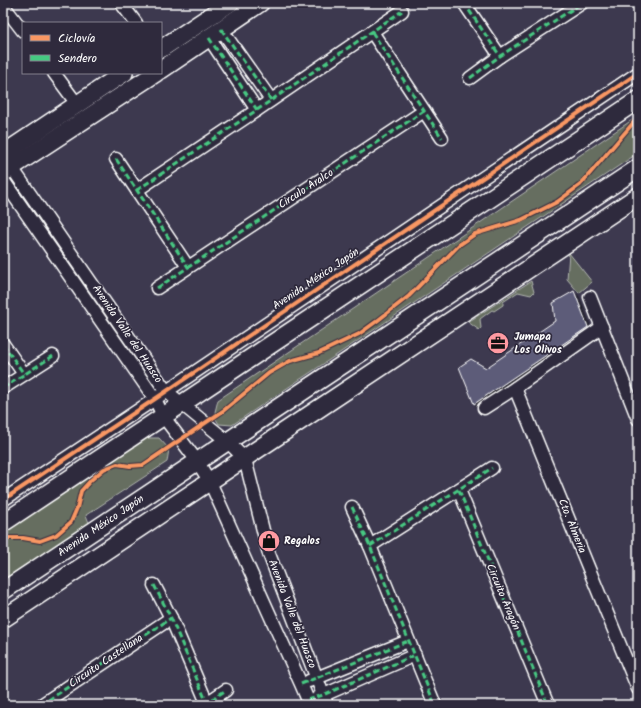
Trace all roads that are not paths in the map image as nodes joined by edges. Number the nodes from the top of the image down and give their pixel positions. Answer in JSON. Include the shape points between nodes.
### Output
{"nodes":[{"id":1,"x":121,"y":3,"type":"edge"},
{"id":2,"x":260,"y":3,"type":"edge"},
{"id":3,"x":464,"y":3,"type":"edge"},
{"id":4,"x":582,"y":3,"type":"edge"},
{"id":5,"x":228,"y":4,"type":"edge"},
{"id":6,"x":3,"y":5,"type":"edge"},
{"id":7,"x":402,"y":12,"type":"dead end"},
{"id":8,"x":238,"y":18,"type":"junction"},
{"id":9,"x":135,"y":22,"type":"edge"},
{"id":10,"x":22,"y":30,"type":"edge"},
{"id":11,"x":372,"y":32,"type":"junction"},
{"id":12,"x":215,"y":34,"type":"junction"},
{"id":13,"x":162,"y":48,"type":"edge"},
{"id":14,"x":500,"y":56,"type":"junction"},
{"id":15,"x":162,"y":69,"type":"edge"},
{"id":16,"x":638,"y":73,"type":"edge"},
{"id":17,"x":55,"y":74,"type":"edge"},
{"id":18,"x":122,"y":74,"type":"edge"},
{"id":19,"x":154,"y":74,"type":"edge"},
{"id":20,"x":470,"y":78,"type":"dead end"},
{"id":21,"x":271,"y":100,"type":"junction"},
{"id":22,"x":638,"y":100,"type":"edge"},
{"id":23,"x":77,"y":104,"type":"junction"},
{"id":24,"x":257,"y":110,"type":"junction"},
{"id":25,"x":424,"y":111,"type":"junction"},
{"id":26,"x":442,"y":138,"type":"dead end"},
{"id":27,"x":116,"y":159,"type":"dead end"},
{"id":28,"x":5,"y":166,"type":"edge"},
{"id":29,"x":638,"y":168,"type":"edge"},
{"id":30,"x":608,"y":188,"type":"junction"},
{"id":31,"x":137,"y":190,"type":"junction"},
{"id":32,"x":638,"y":196,"type":"edge"},
{"id":33,"x":621,"y":208,"type":"junction"},
{"id":34,"x":188,"y":267,"type":"junction"},
{"id":35,"x":157,"y":288,"type":"dead end"},
{"id":36,"x":590,"y":298,"type":"dead end"},
{"id":37,"x":416,"y":316,"type":"junction"},
{"id":38,"x":602,"y":327,"type":"junction"},
{"id":39,"x":429,"y":336,"type":"junction"},
{"id":40,"x":3,"y":344,"type":"edge"},
{"id":41,"x":53,"y":356,"type":"dead end"},
{"id":42,"x":24,"y":374,"type":"junction"},
{"id":43,"x":3,"y":388,"type":"edge"},
{"id":44,"x":515,"y":388,"type":"junction"},
{"id":45,"x":166,"y":391,"type":"junction"},
{"id":46,"x":155,"y":399,"type":"junction"},
{"id":47,"x":181,"y":404,"type":"junction"},
{"id":48,"x":484,"y":408,"type":"dead end"},
{"id":49,"x":163,"y":416,"type":"junction"},
{"id":50,"x":638,"y":419,"type":"edge"},
{"id":51,"x":227,"y":441,"type":"junction"},
{"id":52,"x":245,"y":458,"type":"junction"},
{"id":53,"x":198,"y":461,"type":"junction"},
{"id":54,"x":492,"y":468,"type":"dead end"},
{"id":55,"x":210,"y":482,"type":"junction"},
{"id":56,"x":459,"y":490,"type":"junction"},
{"id":57,"x":3,"y":500,"type":"edge"},
{"id":58,"x":352,"y":507,"type":"dead end"},
{"id":59,"x":3,"y":523,"type":"edge"},
{"id":60,"x":370,"y":546,"type":"junction"},
{"id":61,"x":154,"y":585,"type":"dead end"},
{"id":62,"x":3,"y":591,"type":"edge"},
{"id":63,"x":171,"y":618,"type":"junction"},
{"id":64,"x":3,"y":619,"type":"edge"},
{"id":65,"x":408,"y":641,"type":"junction"},
{"id":66,"x":414,"y":655,"type":"junction"},
{"id":67,"x":633,"y":663,"type":"edge"},
{"id":68,"x":316,"y":678,"type":"junction"},
{"id":69,"x":301,"y":684,"type":"junction"},
{"id":70,"x":638,"y":689,"type":"edge"},
{"id":71,"x":226,"y":690,"type":"dead end"},
{"id":72,"x":325,"y":700,"type":"edge"},
{"id":73,"x":309,"y":703,"type":"edge"},
{"id":74,"x":206,"y":704,"type":"edge"},
{"id":75,"x":41,"y":705,"type":"edge"},
{"id":76,"x":435,"y":705,"type":"edge"},
{"id":77,"x":548,"y":705,"type":"edge"}],
"edges":[{"from":1,"to":9,"type":"street"},
{"from":2,"to":8,"type":"street"},
{"from":3,"to":14,"type":"street"},
{"from":4,"to":14,"type":"street"},
{"from":5,"to":8,"type":"street"},
{"from":5,"to":13,"type":"street"},
{"from":6,"to":10,"type":"street"},
{"from":7,"to":11,"type":"street"},
{"from":8,"to":12,"type":"street"},
{"from":11,"to":21,"type":"street"},
{"from":11,"to":25,"type":"street"},
{"from":12,"to":15,"type":"street"},
{"from":12,"to":21,"type":"street"},
{"from":12,"to":24,"type":"street"},
{"from":14,"to":20,"type":"street"},
{"from":16,"to":45,"type":"street","name":"Avenida México Japón"},
{"from":17,"to":23,"type":"street"},
{"from":18,"to":23,"type":"street"},
{"from":19,"to":28,"type":"street"},
{"from":21,"to":24,"type":"street"},
{"from":22,"to":47,"type":"street"},
{"from":23,"to":28,"type":"street"},
{"from":24,"to":31,"type":"street"},
{"from":25,"to":26,"type":"street"},
{"from":25,"to":34,"type":"street","name":"Circulo Aralco"},
{"from":27,"to":31,"type":"street"},
{"from":28,"to":45,"type":"street","name":"Avenida Valle del Huasco"},
{"from":28,"to":46,"type":"street","name":"Avenida Valle del Huasco"},
{"from":29,"to":30,"type":"street","name":"Avenida México Japón"},
{"from":30,"to":33,"type":"street"},
{"from":30,"to":37,"type":"street","name":"Avenida México Japón"},
{"from":31,"to":34,"type":"street"},
{"from":32,"to":33,"type":"street","name":"Avenida México Japón"},
{"from":33,"to":39,"type":"street","name":"Avenida México Japón"},
{"from":34,"to":35,"type":"street","name":"Circulo Aralco"},
{"from":36,"to":38,"type":"street"},
{"from":37,"to":39,"type":"street"},
{"from":37,"to":51,"type":"street","name":"Avenida México Japón"},
{"from":38,"to":44,"type":"street"},
{"from":38,"to":50,"type":"street"},
{"from":39,"to":52,"type":"street","name":"Avenida México Japón"},
{"from":40,"to":42,"type":"street"},
{"from":41,"to":42,"type":"street"},
{"from":42,"to":43,"type":"street"},
{"from":44,"to":48,"type":"street"},
{"from":44,"to":67,"type":"street","name":"Cto. Almeria"},
{"from":45,"to":46,"type":"street","name":"Avenida México Japón"},
{"from":45,"to":47,"type":"street","name":"Avenida Valle del Huasco"},
{"from":46,"to":49,"type":"street","name":"Avenida Valle del Huasco"},
{"from":46,"to":57,"type":"street","name":"Avenida México Japón"},
{"from":47,"to":49,"type":"street"},
{"from":47,"to":51,"type":"street","name":"Avenida Valle del Huasco"},
{"from":49,"to":53,"type":"street","name":"Avenida Valle del Huasco"},
{"from":49,"to":59,"type":"street"},
{"from":51,"to":52,"type":"street","name":"Avenida Valle del Huasco"},
{"from":51,"to":53,"type":"street","name":"Avenida México Japón"},
{"from":52,"to":55,"type":"street","name":"Avenida México Japón"},
{"from":52,"to":68,"type":"street","name":"Avenida Valle del Huasco","via":[[269,554]]},
{"from":53,"to":55,"type":"street","name":"Avenida Valle del Huasco"},
{"from":53,"to":62,"type":"street","name":"Avenida México Japón"},
{"from":54,"to":56,"type":"street"},
{"from":55,"to":64,"type":"street","name":"Avenida México Japón"},
{"from":55,"to":69,"type":"street","name":"Avenida Valle del Huasco"},
{"from":56,"to":60,"type":"street"},
{"from":56,"to":77,"type":"street","name":"Circuito Aragón"},
{"from":58,"to":60,"type":"street"},
{"from":60,"to":65,"type":"street"},
{"from":61,"to":63,"type":"street"},
{"from":63,"to":74,"type":"street"},
{"from":63,"to":75,"type":"street","name":"Circuito Castellana"},
{"from":65,"to":66,"type":"street"},
{"from":65,"to":68,"type":"street"},
{"from":66,"to":72,"type":"street"},
{"from":66,"to":76,"type":"street"},
{"from":67,"to":70,"type":"street","name":"Cto. Almeria"},
{"from":68,"to":69,"type":"street"},
{"from":68,"to":72,"type":"street","name":"Avenida Valle del Huasco"},
{"from":69,"to":73,"type":"street","name":"Avenida Valle del Huasco"},
{"from":71,"to":74,"type":"street"},
{"from":72,"to":73,"type":"street"}]}
